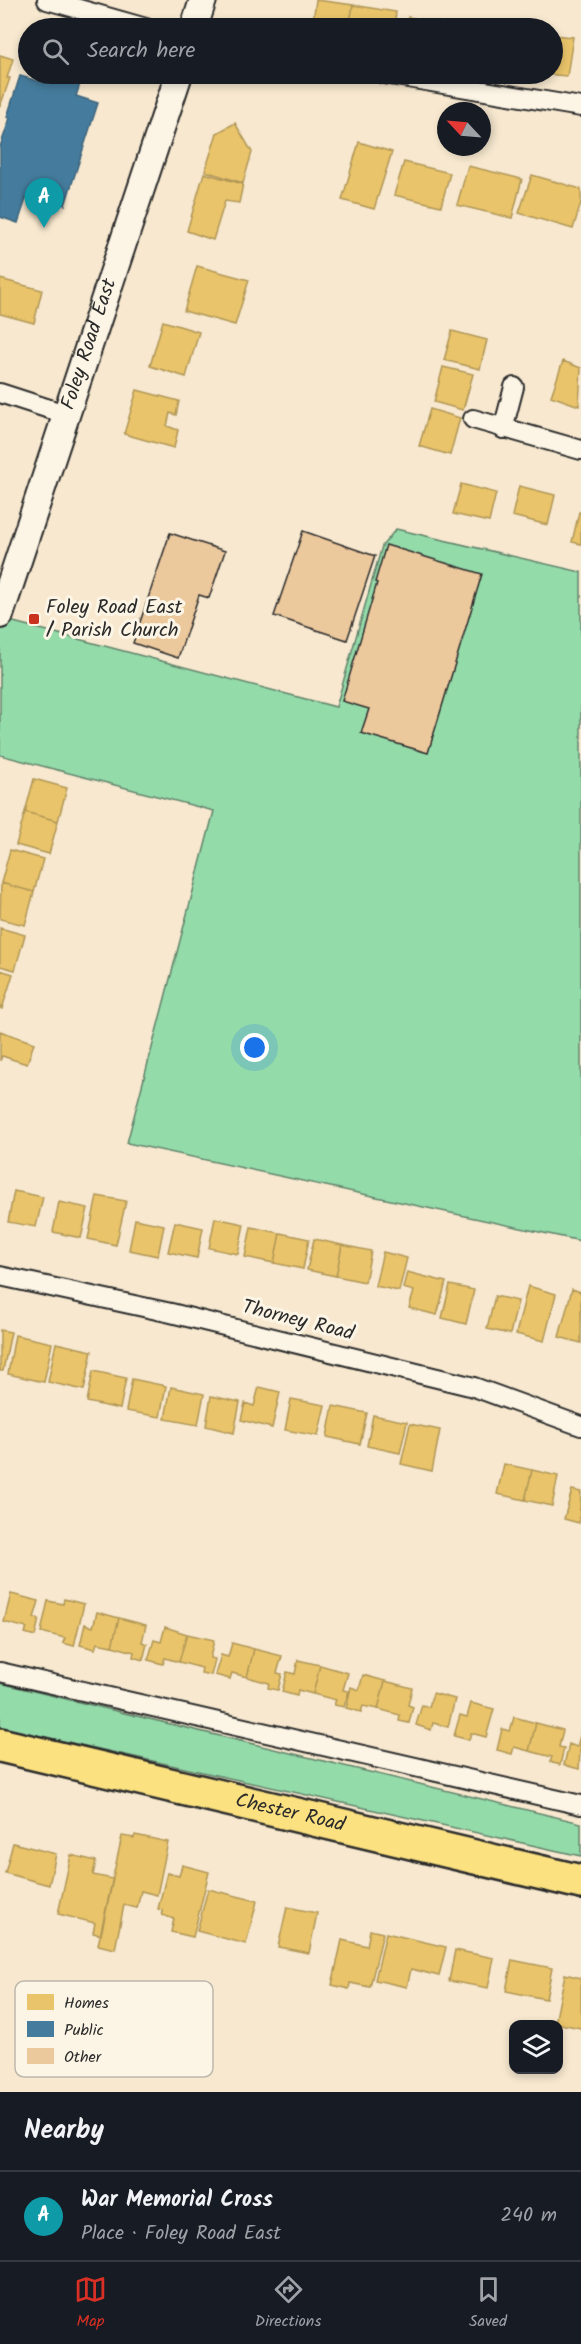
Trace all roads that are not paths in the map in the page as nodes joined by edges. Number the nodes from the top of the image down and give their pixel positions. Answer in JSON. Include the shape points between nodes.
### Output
{"nodes":[{"id":1,"x":47,"y":0,"type":"edge"},
{"id":2,"x":203,"y":0,"type":"edge"},
{"id":3,"x":111,"y":18,"type":"edge"},
{"id":4,"x":197,"y":18,"type":"edge"},
{"id":5,"x":176,"y":84,"type":"edge"},
{"id":6,"x":446,"y":84,"type":"edge"},
{"id":7,"x":581,"y":106,"type":"edge"},
{"id":8,"x":514,"y":387,"type":"dead end"},
{"id":9,"x":0,"y":393,"type":"edge"},
{"id":10,"x":68,"y":415,"type":"junction"},
{"id":11,"x":473,"y":419,"type":"dead end"},
{"id":12,"x":503,"y":429,"type":"junction"},
{"id":13,"x":581,"y":450,"type":"edge"},
{"id":14,"x":0,"y":615,"type":"edge"},
{"id":15,"x":0,"y":1276,"type":"edge"},
{"id":16,"x":581,"y":1426,"type":"edge"},
{"id":17,"x":0,"y":1672,"type":"edge"},
{"id":18,"x":0,"y":1745,"type":"edge"},
{"id":19,"x":581,"y":1805,"type":"edge"},
{"id":20,"x":581,"y":1882,"type":"edge"}],
"edges":[{"from":1,"to":3,"type":"street"},
{"from":2,"to":4,"type":"main road"},
{"from":5,"to":10,"type":"main road","name":"Foley Road East"},
{"from":6,"to":7,"type":"street"},
{"from":8,"to":12,"type":"street"},
{"from":9,"to":10,"type":"street"},
{"from":10,"to":14,"type":"main road","name":"Foley Road East"},
{"from":11,"to":12,"type":"street"},
{"from":12,"to":13,"type":"street"},
{"from":15,"to":16,"type":"street","name":"Thorney Road","via":[[474,1387]]},
{"from":17,"to":19,"type":"street"},
{"from":18,"to":20,"type":"highway","name":"Chester Road"}]}
